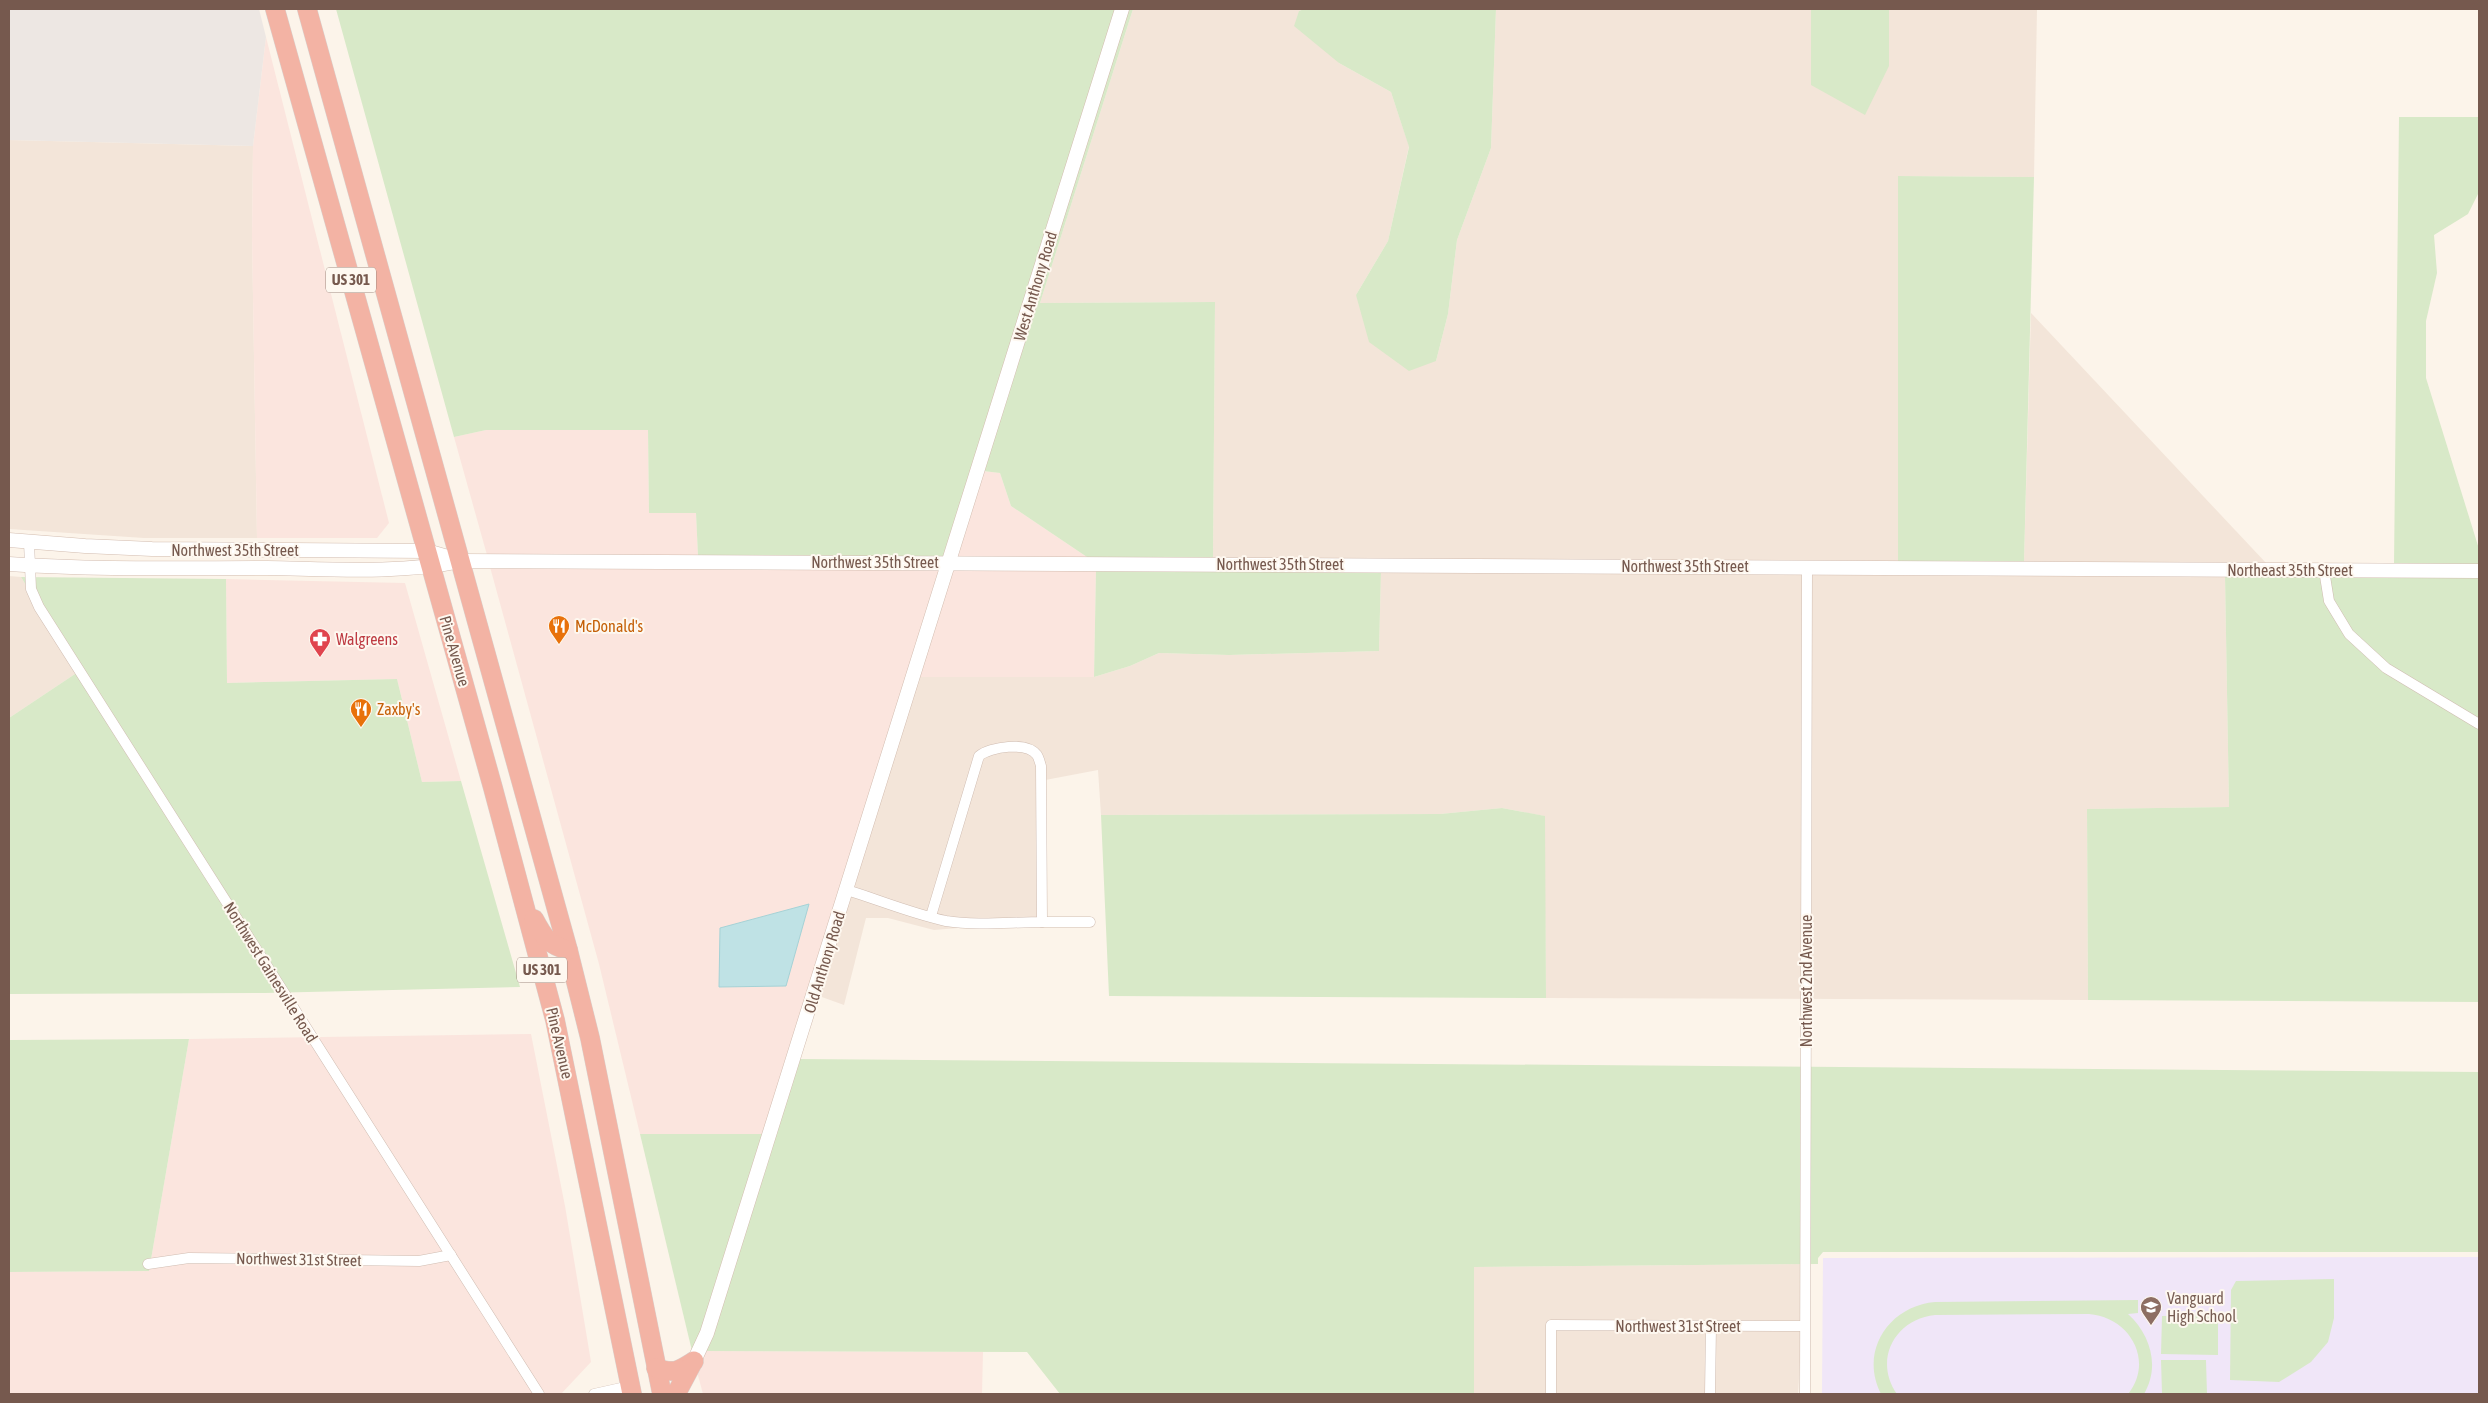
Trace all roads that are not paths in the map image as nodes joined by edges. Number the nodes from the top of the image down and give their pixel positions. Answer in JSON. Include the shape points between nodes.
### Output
{"nodes":[{"id":1,"x":275,"y":9,"type":"edge"},
{"id":2,"x":307,"y":9,"type":"edge"},
{"id":3,"x":1122,"y":9,"type":"edge"},
{"id":4,"x":333,"y":102,"type":"junction"},
{"id":5,"x":304,"y":110,"type":"junction"},
{"id":6,"x":9,"y":540,"type":"edge"},
{"id":7,"x":29,"y":542,"type":"junction"},
{"id":8,"x":430,"y":559,"type":"junction"},
{"id":9,"x":461,"y":561,"type":"junction"},
{"id":10,"x":950,"y":563,"type":"junction"},
{"id":11,"x":9,"y":564,"type":"edge"},
{"id":12,"x":29,"y":565,"type":"junction"},
{"id":13,"x":1807,"y":567,"type":"junction"},
{"id":14,"x":2100,"y":569,"type":"joint"},
{"id":15,"x":2324,"y":570,"type":"junction"},
{"id":16,"x":2479,"y":571,"type":"edge"},
{"id":17,"x":2479,"y":724,"type":"edge"},
{"id":18,"x":847,"y":890,"type":"junction"},
{"id":19,"x":523,"y":898,"type":"junction"},
{"id":20,"x":931,"y":916,"type":"junction"},
{"id":21,"x":1042,"y":922,"type":"junction"},
{"id":22,"x":1090,"y":922,"type":"dead end"},
{"id":23,"x":568,"y":950,"type":"junction"},
{"id":24,"x":451,"y":1255,"type":"junction"},
{"id":25,"x":148,"y":1264,"type":"dead end"},
{"id":26,"x":1711,"y":1326,"type":"junction"},
{"id":27,"x":1804,"y":1326,"type":"junction"},
{"id":28,"x":694,"y":1360,"type":"junction"},
{"id":29,"x":656,"y":1368,"type":"junction"},
{"id":30,"x":631,"y":1390,"type":"edge"},
{"id":31,"x":539,"y":1394,"type":"edge"},
{"id":32,"x":594,"y":1394,"type":"edge"},
{"id":33,"x":649,"y":1394,"type":"edge"},
{"id":34,"x":662,"y":1394,"type":"edge"},
{"id":35,"x":676,"y":1394,"type":"edge"},
{"id":36,"x":1551,"y":1394,"type":"edge"},
{"id":37,"x":1710,"y":1394,"type":"edge"},
{"id":38,"x":1805,"y":1394,"type":"edge"}],
"edges":[{"from":1,"to":5,"type":"highway","number":"US 301"},
{"from":2,"to":4,"type":"highway","number":"US 301"},
{"from":3,"to":10,"type":"street","name":"West Anthony Road"},
{"from":4,"to":5,"type":"highway"},
{"from":4,"to":9,"type":"highway","number":"US 301"},
{"from":5,"to":8,"type":"highway","number":"US 301"},
{"from":6,"to":7,"type":"street","name":"Northwest 35th Street"},
{"from":7,"to":8,"type":"street","name":"Northwest 35th Street"},
{"from":7,"to":12,"type":"street","name":"Northwest Gainesville Road"},
{"from":8,"to":9,"type":"street","name":"Northwest 35th Street"},
{"from":8,"to":12,"type":"street","name":"Northwest 35th Street","via":[[313,569]]},
{"from":8,"to":19,"type":"highway","name":"Pine Avenue","number":"US 301"},
{"from":9,"to":10,"type":"street","name":"Northwest 35th Street"},
{"from":9,"to":23,"type":"highway","name":"Pine Avenue","number":"US 301"},
{"from":10,"to":13,"type":"street","name":"Northwest 35th Street"},
{"from":10,"to":18,"type":"street","name":"Old Anthony Road"},
{"from":11,"to":12,"type":"street","name":"Northwest 35th Street"},
{"from":12,"to":24,"type":"street","name":"Northwest Gainesville Road","via":[[31,589],[39,607]]},
{"from":13,"to":14,"type":"street","name":"Northwest 35th Street"},
{"from":13,"to":27,"type":"street","name":"Northwest 2nd Avenue"},
{"from":14,"to":15,"type":"street","name":"Northeast 35th Street"},
{"from":15,"to":16,"type":"street","name":"Northeast 35th Street"},
{"from":15,"to":17,"type":"street","via":[[2329,601],[2349,634],[2386,668]]},
{"from":18,"to":20,"type":"street"},
{"from":18,"to":28,"type":"street","name":"Old Anthony Road","via":[[707,1332]]},
{"from":19,"to":23,"type":"highway","via":[[542,936],[554,947]]},
{"from":19,"to":30,"type":"highway","name":"Pine Avenue","number":"US 301","via":[[557,1029]]},
{"from":20,"to":21,"type":"street","via":[[960,922]]},
{"from":20,"to":21,"type":"street","via":[[979,756],[995,747],[1024,748],[1038,756],[1041,766]]},
{"from":21,"to":22,"type":"street"},
{"from":23,"to":29,"type":"highway","name":"Pine Avenue","number":"US 301","via":[[607,1117]]},
{"from":24,"to":25,"type":"street","name":"Northwest 31st Street","via":[[419,1261],[189,1258]]},
{"from":24,"to":31,"type":"street","name":"Northwest Gainesville Road"},
{"from":26,"to":27,"type":"street","name":"Northwest 31st Street"},
{"from":26,"to":36,"type":"street","name":"Northwest 31st Street","via":[[1551,1325]]},
{"from":26,"to":37,"type":"street"},
{"from":27,"to":38,"type":"street","name":"Northwest 2nd Avenue"},
{"from":28,"to":29,"type":"highway","via":[[677,1372]]},
{"from":28,"to":35,"type":"highway"},
{"from":29,"to":34,"type":"highway","name":"Pine Avenue","number":"US 301"},
{"from":30,"to":32,"type":"street"},
{"from":30,"to":33,"type":"highway","via":[[642,1388]]}]}
